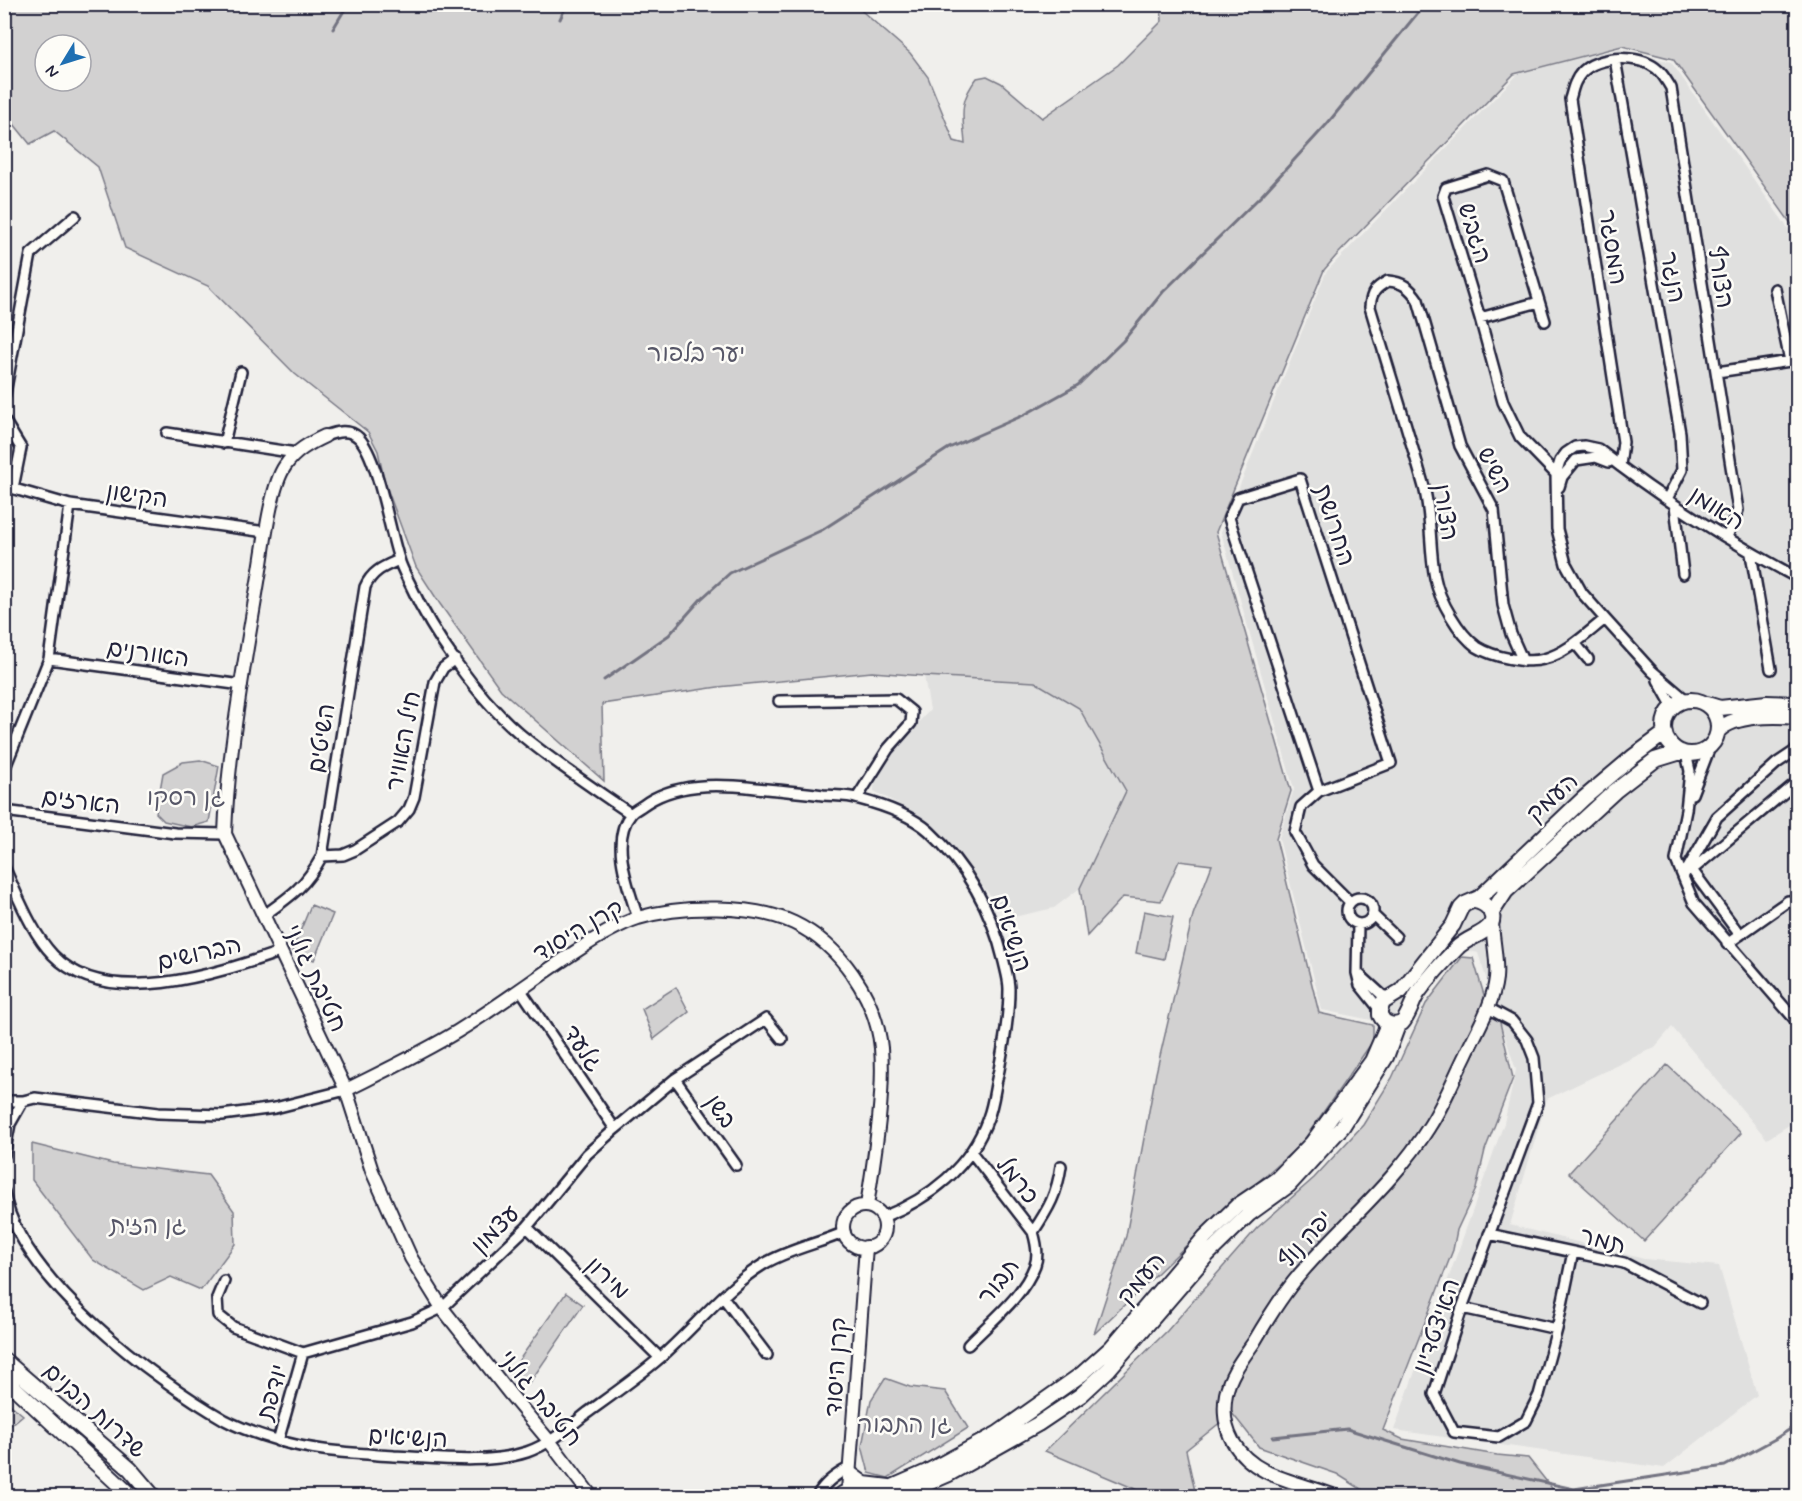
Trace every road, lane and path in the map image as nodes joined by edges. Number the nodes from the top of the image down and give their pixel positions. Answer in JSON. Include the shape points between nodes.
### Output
{"nodes":[{"id":1,"x":1615,"y":59,"type":"junction"},
{"id":2,"x":75,"y":216,"type":"dead end"},
{"id":3,"x":1775,"y":288,"type":"dead end"},
{"id":4,"x":1418,"y":300,"type":"joint"},
{"id":5,"x":1539,"y":302,"type":"junction"},
{"id":6,"x":1480,"y":318,"type":"junction"},
{"id":7,"x":1545,"y":321,"type":"dead end"},
{"id":8,"x":241,"y":372,"type":"dead end"},
{"id":9,"x":1717,"y":372,"type":"junction"},
{"id":10,"x":4,"y":399,"type":"edge"},
{"id":11,"x":4,"y":420,"type":"edge"},
{"id":12,"x":167,"y":433,"type":"dead end"},
{"id":13,"x":325,"y":436,"type":"joint"},
{"id":14,"x":4,"y":437,"type":"edge"},
{"id":15,"x":16,"y":440,"type":"junction"},
{"id":16,"x":224,"y":442,"type":"junction"},
{"id":17,"x":296,"y":453,"type":"junction"},
{"id":18,"x":1620,"y":466,"type":"junction"},
{"id":19,"x":1556,"y":474,"type":"junction"},
{"id":20,"x":9,"y":487,"type":"edge"},
{"id":21,"x":1557,"y":491,"type":"junction"},
{"id":22,"x":1671,"y":502,"type":"junction"},
{"id":23,"x":70,"y":505,"type":"junction"},
{"id":24,"x":266,"y":532,"type":"junction"},
{"id":25,"x":1727,"y":537,"type":"junction"},
{"id":26,"x":1751,"y":554,"type":"junction"},
{"id":27,"x":399,"y":560,"type":"junction"},
{"id":28,"x":1683,"y":574,"type":"dead end"},
{"id":29,"x":1797,"y":578,"type":"edge"},
{"id":30,"x":1605,"y":620,"type":"junction"},
{"id":31,"x":1575,"y":643,"type":"junction"},
{"id":32,"x":49,"y":659,"type":"junction"},
{"id":33,"x":455,"y":659,"type":"junction"},
{"id":34,"x":1588,"y":659,"type":"dead end"},
{"id":35,"x":1523,"y":661,"type":"junction"},
{"id":36,"x":1771,"y":669,"type":"dead end"},
{"id":37,"x":1652,"y":671,"type":"junction"},
{"id":38,"x":242,"y":685,"type":"junction"},
{"id":39,"x":778,"y":700,"type":"dead end"},
{"id":40,"x":1686,"y":700,"type":"junction"},
{"id":41,"x":1707,"y":704,"type":"junction"},
{"id":42,"x":1797,"y":704,"type":"edge"},
{"id":43,"x":1673,"y":706,"type":"junction"},
{"id":44,"x":1797,"y":717,"type":"edge"},
{"id":45,"x":1718,"y":731,"type":"junction"},
{"id":46,"x":1665,"y":733,"type":"junction"},
{"id":47,"x":1710,"y":747,"type":"junction"},
{"id":48,"x":1797,"y":749,"type":"edge"},
{"id":49,"x":1683,"y":753,"type":"junction"},
{"id":50,"x":4,"y":770,"type":"edge"},
{"id":51,"x":1797,"y":781,"type":"edge"},
{"id":52,"x":1319,"y":791,"type":"junction"},
{"id":53,"x":857,"y":798,"type":"junction"},
{"id":54,"x":1686,"y":810,"type":"junction"},
{"id":55,"x":4,"y":811,"type":"edge"},
{"id":56,"x":631,"y":814,"type":"junction"},
{"id":57,"x":225,"y":834,"type":"junction"},
{"id":58,"x":322,"y":856,"type":"junction"},
{"id":59,"x":4,"y":867,"type":"edge"},
{"id":60,"x":1692,"y":870,"type":"junction"},
{"id":61,"x":1683,"y":877,"type":"junction"},
{"id":62,"x":1475,"y":901,"type":"junction"},
{"id":63,"x":1788,"y":901,"type":"dead end"},
{"id":64,"x":1350,"y":902,"type":"junction"},
{"id":65,"x":1373,"y":915,"type":"junction"},
{"id":66,"x":263,"y":916,"type":"junction"},
{"id":67,"x":1492,"y":917,"type":"junction"},
{"id":68,"x":638,"y":918,"type":"junction"},
{"id":69,"x":1358,"y":924,"type":"junction"},
{"id":70,"x":1475,"y":935,"type":"junction"},
{"id":71,"x":1740,"y":935,"type":"junction"},
{"id":72,"x":1396,"y":937,"type":"dead end"},
{"id":73,"x":1727,"y":944,"type":"junction"},
{"id":74,"x":280,"y":952,"type":"junction"},
{"id":75,"x":1497,"y":969,"type":"junction"},
{"id":76,"x":1357,"y":973,"type":"junction"},
{"id":77,"x":520,"y":989,"type":"junction"},
{"id":78,"x":1391,"y":998,"type":"junction"},
{"id":79,"x":1488,"y":1008,"type":"junction"},
{"id":80,"x":1380,"y":1010,"type":"junction"},
{"id":81,"x":1797,"y":1023,"type":"edge"},
{"id":82,"x":1393,"y":1024,"type":"junction"},
{"id":83,"x":782,"y":1039,"type":"dead end"},
{"id":84,"x":675,"y":1079,"type":"junction"},
{"id":85,"x":346,"y":1090,"type":"junction"},
{"id":86,"x":4,"y":1101,"type":"edge"},
{"id":87,"x":23,"y":1101,"type":"junction"},
{"id":88,"x":615,"y":1129,"type":"junction"},
{"id":89,"x":972,"y":1153,"type":"junction"},
{"id":90,"x":4,"y":1155,"type":"edge"},
{"id":91,"x":736,"y":1165,"type":"dead end"},
{"id":92,"x":1061,"y":1166,"type":"dead end"},
{"id":93,"x":4,"y":1192,"type":"edge"},
{"id":94,"x":867,"y":1206,"type":"junction"},
{"id":95,"x":883,"y":1217,"type":"junction"},
{"id":96,"x":527,"y":1227,"type":"junction"},
{"id":97,"x":844,"y":1232,"type":"junction"},
{"id":98,"x":1034,"y":1232,"type":"junction"},
{"id":99,"x":1489,"y":1234,"type":"junction"},
{"id":100,"x":866,"y":1247,"type":"junction"},
{"id":101,"x":1573,"y":1252,"type":"junction"},
{"id":102,"x":224,"y":1281,"type":"dead end"},
{"id":103,"x":723,"y":1297,"type":"junction"},
{"id":104,"x":1700,"y":1303,"type":"dead end"},
{"id":105,"x":442,"y":1308,"type":"junction"},
{"id":106,"x":1462,"y":1308,"type":"junction"},
{"id":107,"x":1557,"y":1329,"type":"junction"},
{"id":108,"x":968,"y":1345,"type":"dead end"},
{"id":109,"x":303,"y":1353,"type":"junction"},
{"id":110,"x":767,"y":1355,"type":"dead end"},
{"id":111,"x":660,"y":1358,"type":"junction"},
{"id":112,"x":4,"y":1360,"type":"edge"},
{"id":113,"x":4,"y":1378,"type":"edge"},
{"id":114,"x":278,"y":1441,"type":"junction"},
{"id":115,"x":550,"y":1442,"type":"junction"},
{"id":116,"x":849,"y":1471,"type":"junction"},
{"id":117,"x":900,"y":1493,"type":"edge"},
{"id":118,"x":844,"y":1494,"type":"edge"},
{"id":119,"x":131,"y":1497,"type":"edge"},
{"id":120,"x":153,"y":1497,"type":"edge"},
{"id":121,"x":591,"y":1497,"type":"edge"},
{"id":122,"x":817,"y":1497,"type":"edge"},
{"id":123,"x":866,"y":1497,"type":"edge"},
{"id":124,"x":872,"y":1497,"type":"edge"},
{"id":125,"x":1335,"y":1497,"type":"edge"}],
"edges":[{"from":1,"to":9,"type":"street","name":"הצורף","via":[[1649,64],[1661,72],[1671,88]]},
{"from":1,"to":18,"type":"street","name":"המסגר","via":[[1584,70],[1570,99],[1623,442]]},
{"from":1,"to":22,"type":"street","name":"הנגר","via":[[1680,433],[1682,470]]},
{"from":2,"to":10,"type":"street","via":[[31,254]]},
{"from":3,"to":9,"type":"street","via":[[1790,361]]},
{"from":4,"to":35,"type":"street","name":"השיש","via":[[1460,446],[1494,510],[1503,605]]},
{"from":4,"to":35,"type":"street","name":"הצורן","via":[[1411,289],[1388,281],[1371,294],[1370,307],[1428,506],[1435,578],[1443,604],[1477,646]]},
{"from":5,"to":6,"type":"street"},
{"from":5,"to":6,"type":"street","name":"הגביש","via":[[1503,181],[1488,175],[1446,188],[1443,196]]},
{"from":5,"to":7,"type":"street","name":"הגביש"},
{"from":6,"to":19,"type":"street","name":"הגביש","via":[[1503,402],[1520,437]]},
{"from":8,"to":16,"type":"street"},
{"from":9,"to":25,"type":"street","name":"הצורף","via":[[1738,510]]},
{"from":11,"to":15,"type":"street"},
{"from":12,"to":16,"type":"street"},
{"from":13,"to":17,"type":"street","name":"חטיבת גולני"},
{"from":13,"to":27,"type":"street","via":[[348,432],[358,437],[371,458]]},
{"from":14,"to":15,"type":"street"},
{"from":15,"to":20,"type":"street","via":[[21,448]]},
{"from":16,"to":17,"type":"street"},
{"from":17,"to":24,"type":"street","name":"חטיבת גולני","via":[[277,484]]},
{"from":18,"to":19,"type":"street","name":"האומן","via":[[1598,449],[1575,447],[1560,461]]},
{"from":18,"to":21,"type":"street","via":[[1596,457],[1576,460],[1562,477]]},
{"from":18,"to":22,"type":"street","name":"האומן"},
{"from":19,"to":21,"type":"street"},
{"from":20,"to":23,"type":"street","name":"הקישון"},
{"from":21,"to":30,"type":"street","via":[[1557,529],[1566,564],[1582,593]]},
{"from":22,"to":25,"type":"street","name":"האומן"},
{"from":22,"to":28,"type":"street"},
{"from":23,"to":24,"type":"street","name":"הקישון"},
{"from":23,"to":32,"type":"street"},
{"from":24,"to":38,"type":"street","name":"חטיבת גולני"},
{"from":25,"to":26,"type":"street","name":"האומן"},
{"from":26,"to":29,"type":"street","name":"האומן"},
{"from":26,"to":36,"type":"street"},
{"from":27,"to":33,"type":"street","via":[[418,604]]},
{"from":27,"to":58,"type":"street","name":"השיטים","via":[[369,576],[365,587]]},
{"from":30,"to":31,"type":"street","name":"הצורן"},
{"from":30,"to":37,"type":"street"},
{"from":31,"to":34,"type":"street"},
{"from":31,"to":35,"type":"street","name":"הצורן","via":[[1543,659]]},
{"from":32,"to":38,"type":"street","name":"האורנים"},
{"from":32,"to":50,"type":"street"},
{"from":33,"to":56,"type":"street","via":[[481,694],[519,733]]},
{"from":33,"to":58,"type":"street","name":"חיל האוויר","via":[[442,668],[435,682],[409,809],[398,822],[355,850]]},
{"from":37,"to":40,"type":"street"},
{"from":37,"to":43,"type":"street"},
{"from":38,"to":57,"type":"street","name":"חטיבת גולני"},
{"from":39,"to":53,"type":"street","via":[[896,699],[912,712],[911,723],[888,749]]},
{"from":40,"to":41,"type":"main road"},
{"from":40,"to":43,"type":"main road"},
{"from":41,"to":42,"type":"main road","via":[[1719,708]]},
{"from":41,"to":45,"type":"main road","via":[[1718,718]]},
{"from":43,"to":46,"type":"main road","via":[[1665,719]]},
{"from":44,"to":45,"type":"main road","via":[[1736,721]]},
{"from":45,"to":47,"type":"main road"},
{"from":46,"to":49,"type":"main road"},
{"from":46,"to":62,"type":"main road","name":"העמק","via":[[1583,799]]},
{"from":47,"to":49,"type":"main road","via":[[1699,753]]},
{"from":47,"to":54,"type":"street"},
{"from":48,"to":61,"type":"street","via":[[1777,762],[1717,817]]},
{"from":49,"to":54,"type":"street","via":[[1690,771]]},
{"from":49,"to":67,"type":"main road","name":"העמק","via":[[1655,760],[1615,791],[1506,891]]},
{"from":51,"to":60,"type":"street"},
{"from":52,"to":52,"type":"street","name":"החרושת","via":[[1230,518],[1239,498],[1300,479],[1391,763]]},
{"from":52,"to":64,"type":"street","name":"החרושת","via":[[1301,807],[1295,832],[1313,865]]},
{"from":53,"to":56,"type":"street","name":"הנשיאים","via":[[728,785],[696,787],[669,792]]},
{"from":53,"to":89,"type":"street","name":"הנשיאים","via":[[898,813],[927,830],[958,862],[979,892],[999,939],[1010,987],[1005,1042],[988,1118]]},
{"from":54,"to":61,"type":"street","via":[[1676,861]]},
{"from":55,"to":57,"type":"street","name":"הארזים","via":[[175,833]]},
{"from":56,"to":68,"type":"street","via":[[624,829],[622,866]]},
{"from":57,"to":66,"type":"street","name":"חטיבת גולני"},
{"from":58,"to":66,"type":"street","name":"השיטים","via":[[294,894]]},
{"from":59,"to":74,"type":"street","name":"הברושים","via":[[52,954],[67,967],[92,977],[119,983],[176,982]]},
{"from":60,"to":61,"type":"street"},
{"from":60,"to":71,"type":"street"},
{"from":61,"to":73,"type":"street","via":[[1694,903]]},
{"from":62,"to":67,"type":"main road","via":[[1485,905]]},
{"from":62,"to":78,"type":"main road","name":"העמק","via":[[1461,908],[1453,925],[1401,991]]},
{"from":63,"to":71,"type":"street"},
{"from":64,"to":65,"type":"street","via":[[1358,897],[1367,899]]},
{"from":64,"to":69,"type":"street","via":[[1346,909],[1348,917]]},
{"from":65,"to":69,"type":"street","via":[[1366,923]]},
{"from":65,"to":72,"type":"street"},
{"from":66,"to":74,"type":"street","name":"חטיבת גולני"},
{"from":67,"to":70,"type":"main road","name":"העמק","via":[[1487,929]]},
{"from":67,"to":75,"type":"street","name":"יפה נוף"},
{"from":68,"to":77,"type":"street","name":"קרן היסוד","via":[[597,938]]},
{"from":68,"to":94,"type":"street","name":"קרן היסוד","via":[[726,908],[758,913],[794,923],[840,958],[862,987],[881,1047]]},
{"from":69,"to":76,"type":"street"},
{"from":70,"to":75,"type":"street","via":[[1490,948]]},
{"from":70,"to":82,"type":"main road","name":"העמק","via":[[1462,942],[1420,990],[1405,1020]]},
{"from":71,"to":73,"type":"street"},
{"from":73,"to":81,"type":"street"},
{"from":74,"to":85,"type":"street","name":"חטיבת גולני"},
{"from":75,"to":79,"type":"street","name":"יפה נוף"},
{"from":76,"to":78,"type":"street"},
{"from":76,"to":80,"type":"street","via":[[1360,985]]},
{"from":77,"to":85,"type":"street","name":"קרן היסוד","via":[[458,1031]]},
{"from":77,"to":88,"type":"street","name":"גלעד"},
{"from":78,"to":80,"type":"main road","name":"העמק","via":[[1383,1002]]},
{"from":79,"to":99,"type":"street","name":"האיצטדיון","via":[[1512,1021],[1527,1040],[1534,1058],[1538,1103]]},
{"from":79,"to":125,"type":"street","name":"יפה נוף","via":[[1420,1141],[1289,1288],[1228,1386],[1225,1417],[1240,1452],[1262,1470]]},
{"from":80,"to":82,"type":"main road","via":[[1382,1019]]},
{"from":82,"to":117,"type":"main road","name":"העמק","via":[[1372,1061],[1312,1143],[1277,1179],[1237,1206],[1205,1237],[1111,1348],[1028,1414],[927,1472]]},
{"from":82,"to":117,"type":"main road","name":"העמק","via":[[1386,1057],[1342,1127],[1289,1185],[1249,1214],[1208,1254],[1109,1369],[1081,1395],[1038,1424],[949,1474]]},
{"from":83,"to":84,"type":"street","name":"עצמון","via":[[766,1019]]},
{"from":84,"to":88,"type":"street","name":"עצמון"},
{"from":84,"to":91,"type":"street","name":"בשן"},
{"from":85,"to":87,"type":"street","via":[[275,1108],[222,1115],[158,1113],[35,1098]]},
{"from":85,"to":105,"type":"street","name":"חטיבת גולני","via":[[389,1212]]},
{"from":86,"to":87,"type":"street"},
{"from":87,"to":90,"type":"street","via":[[9,1124]]},
{"from":88,"to":96,"type":"street","name":"עצמון","via":[[587,1154]]},
{"from":89,"to":95,"type":"street","name":"הנשיאים","via":[[925,1197]]},
{"from":89,"to":98,"type":"street","name":"כרמל"},
{"from":92,"to":98,"type":"street","name":"תבור","via":[[1058,1188]]},
{"from":93,"to":114,"type":"street","name":"הנשיאים","via":[[7,1209],[44,1269],[110,1337],[175,1388],[227,1421]]},
{"from":94,"to":95,"type":"street"},
{"from":94,"to":97,"type":"street","via":[[849,1213]]},
{"from":95,"to":100,"type":"street","via":[[881,1239]]},
{"from":96,"to":105,"type":"street","name":"עצמון"},
{"from":96,"to":111,"type":"street","name":"מירון"},
{"from":97,"to":100,"type":"street","via":[[855,1245]]},
{"from":97,"to":103,"type":"street","name":"הנשיאים","via":[[763,1265]]},
{"from":98,"to":108,"type":"street","name":"תבור","via":[[1036,1263],[1019,1292]]},
{"from":99,"to":101,"type":"street","name":"תמר"},
{"from":99,"to":106,"type":"street","name":"האיצטדיון"},
{"from":100,"to":116,"type":"street","name":"קרן היסוד"},
{"from":101,"to":104,"type":"street","name":"תמר","via":[[1624,1263]]},
{"from":101,"to":107,"type":"street","name":"האיצטדיון"},
{"from":102,"to":109,"type":"street","via":[[217,1298],[218,1315],[233,1327]]},
{"from":103,"to":110,"type":"street"},
{"from":103,"to":111,"type":"street","name":"הנשיאים"},
{"from":105,"to":109,"type":"street","name":"עצמון","via":[[412,1323]]},
{"from":105,"to":115,"type":"street","name":"חטיבת גולני"},
{"from":106,"to":107,"type":"street"},
{"from":106,"to":107,"type":"street","name":"האיצטדיון","via":[[1434,1394],[1454,1432],[1499,1437],[1526,1421],[1539,1395]]},
{"from":109,"to":114,"type":"street","name":"יודפת"},
{"from":111,"to":115,"type":"street","name":"הנשיאים"},
{"from":112,"to":120,"type":"main road","name":"שדרות הבנים","via":[[130,1470]]},
{"from":113,"to":119,"type":"main road","name":"שדרות הבנים"},
{"from":114,"to":115,"type":"street","name":"הנשיאים","via":[[338,1452],[453,1460],[526,1452]]},
{"from":115,"to":121,"type":"street","name":"חטיבת גולני"},
{"from":116,"to":117,"type":"main road","via":[[864,1484]]},
{"from":116,"to":118,"type":"street","name":"קרן היסוד"},
{"from":116,"to":122,"type":"street","via":[[836,1474]]},
{"from":117,"to":124,"type":"main road","name":"העמק"},
{"from":118,"to":123,"type":"main road","via":[[859,1491]]}]}
